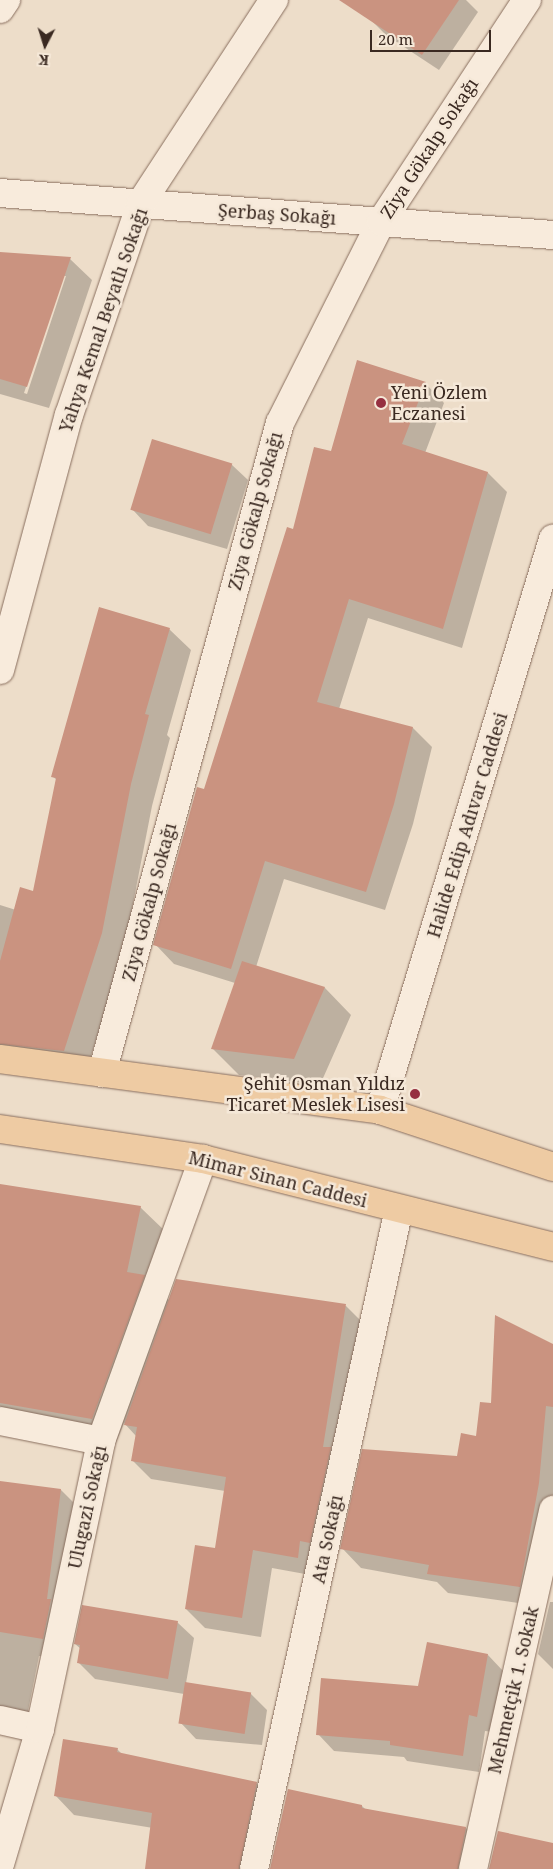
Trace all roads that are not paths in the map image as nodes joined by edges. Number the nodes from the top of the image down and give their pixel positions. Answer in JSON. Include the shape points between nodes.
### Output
{"nodes":[{"id":1,"x":6,"y":0,"type":"edge"},
{"id":2,"x":274,"y":0,"type":"edge"},
{"id":3,"x":527,"y":0,"type":"edge"},
{"id":4,"x":0,"y":9,"type":"edge"},
{"id":5,"x":0,"y":192,"type":"edge"},
{"id":6,"x":141,"y":203,"type":"junction"},
{"id":7,"x":381,"y":222,"type":"junction"},
{"id":8,"x":553,"y":235,"type":"edge"},
{"id":9,"x":553,"y":539,"type":"edge"},
{"id":10,"x":0,"y":670,"type":"edge"},
{"id":11,"x":0,"y":1060,"type":"edge"},
{"id":12,"x":102,"y":1073,"type":"junction"},
{"id":13,"x":380,"y":1110,"type":"junction"},
{"id":14,"x":0,"y":1129,"type":"edge"},
{"id":15,"x":203,"y":1159,"type":"junction"},
{"id":16,"x":553,"y":1167,"type":"edge"},
{"id":17,"x":399,"y":1209,"type":"junction"},
{"id":18,"x":553,"y":1247,"type":"edge"},
{"id":19,"x":0,"y":1421,"type":"edge"},
{"id":20,"x":101,"y":1441,"type":"junction"},
{"id":21,"x":553,"y":1510,"type":"edge"},
{"id":22,"x":0,"y":1720,"type":"edge"},
{"id":23,"x":40,"y":1729,"type":"junction"},
{"id":24,"x":0,"y":1864,"type":"edge"},
{"id":25,"x":254,"y":1869,"type":"edge"},
{"id":26,"x":473,"y":1869,"type":"edge"}],
"edges":[{"from":1,"to":4,"type":"street"},
{"from":2,"to":6,"type":"street","name":"Yahya Kemal Beyatlı Sokağı"},
{"from":3,"to":7,"type":"street","name":"Ziya Gökalp Sokağı"},
{"from":5,"to":6,"type":"street","name":"Şerbaş Sokağı"},
{"from":6,"to":7,"type":"street","name":"Şerbaş Sokağı"},
{"from":6,"to":10,"type":"street","name":"Yahya Kemal Beyatlı Sokağı","via":[[69,415]]},
{"from":7,"to":8,"type":"street","name":"Şerbaş Sokağı"},
{"from":7,"to":12,"type":"street","name":"Ziya Gökalp Sokağı","via":[[280,423]]},
{"from":9,"to":13,"type":"street","name":"Halide Edip Adıvar Caddesi"},
{"from":11,"to":12,"type":"main road"},
{"from":12,"to":13,"type":"main road"},
{"from":13,"to":16,"type":"main road"},
{"from":14,"to":15,"type":"main road","name":"Mimar Sinan Caddesi"},
{"from":15,"to":17,"type":"main road","name":"Mimar Sinan Caddesi"},
{"from":15,"to":20,"type":"street","name":"Ulugazi Sokağı"},
{"from":17,"to":18,"type":"main road","name":"Mimar Sinan Caddesi"},
{"from":17,"to":25,"type":"street","name":"Ata Sokağı"},
{"from":19,"to":20,"type":"street"},
{"from":20,"to":23,"type":"street","name":"Ulugazi Sokağı"},
{"from":21,"to":26,"type":"street","name":"Mehmetçik 1. Sokak"},
{"from":22,"to":23,"type":"street"},
{"from":23,"to":24,"type":"street","name":"Ulugazi Sokağı"}]}
